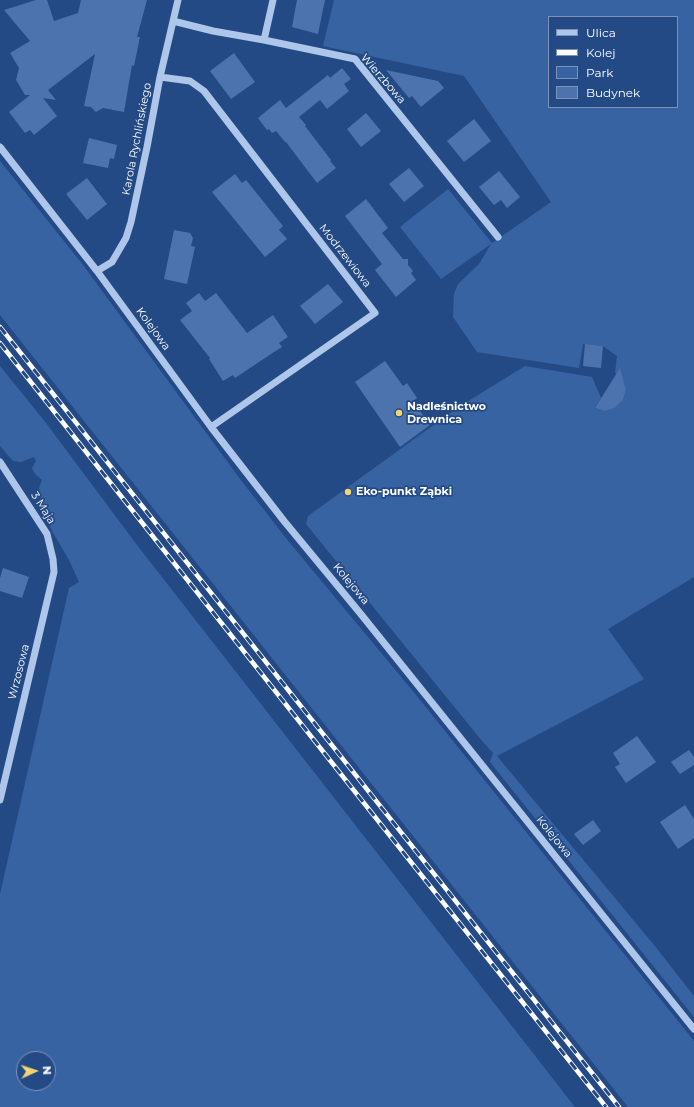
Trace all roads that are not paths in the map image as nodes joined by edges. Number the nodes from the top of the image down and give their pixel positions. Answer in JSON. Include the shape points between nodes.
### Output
{"nodes":[{"id":1,"x":178,"y":0,"type":"edge"},
{"id":2,"x":272,"y":0,"type":"edge"},
{"id":3,"x":173,"y":21,"type":"junction"},
{"id":4,"x":264,"y":40,"type":"junction"},
{"id":5,"x":160,"y":77,"type":"junction"},
{"id":6,"x":0,"y":147,"type":"edge"},
{"id":7,"x":498,"y":237,"type":"dead end"},
{"id":8,"x":97,"y":271,"type":"junction"},
{"id":9,"x":211,"y":428,"type":"junction"},
{"id":10,"x":0,"y":462,"type":"edge"},
{"id":11,"x":54,"y":572,"type":"joint"},
{"id":12,"x":2,"y":781,"type":"edge"},
{"id":13,"x":0,"y":800,"type":"edge"},
{"id":14,"x":694,"y":1029,"type":"edge"}],
"edges":[{"from":1,"to":3,"type":"street","name":"Karola Rychlińskiego"},
{"from":2,"to":4,"type":"street"},
{"from":3,"to":4,"type":"street","name":"Wierzbowa"},
{"from":3,"to":5,"type":"street","name":"Karola Rychlińskiego"},
{"from":4,"to":7,"type":"street","name":"Wierzbowa","via":[[355,59]]},
{"from":5,"to":8,"type":"street","name":"Karola Rychlińskiego","via":[[132,222],[112,262]]},
{"from":5,"to":9,"type":"street","name":"Modrzewiowa","via":[[190,82],[204,91],[374,313]]},
{"from":6,"to":8,"type":"street","name":"Kolejowa"},
{"from":8,"to":9,"type":"street","name":"Kolejowa"},
{"from":9,"to":14,"type":"street","name":"Kolejowa"},
{"from":10,"to":11,"type":"street","name":"3 Maja","via":[[47,534]]},
{"from":11,"to":12,"type":"street","name":"Wrzosowa"},
{"from":12,"to":13,"type":"street","name":"Wrzosowa"}]}
